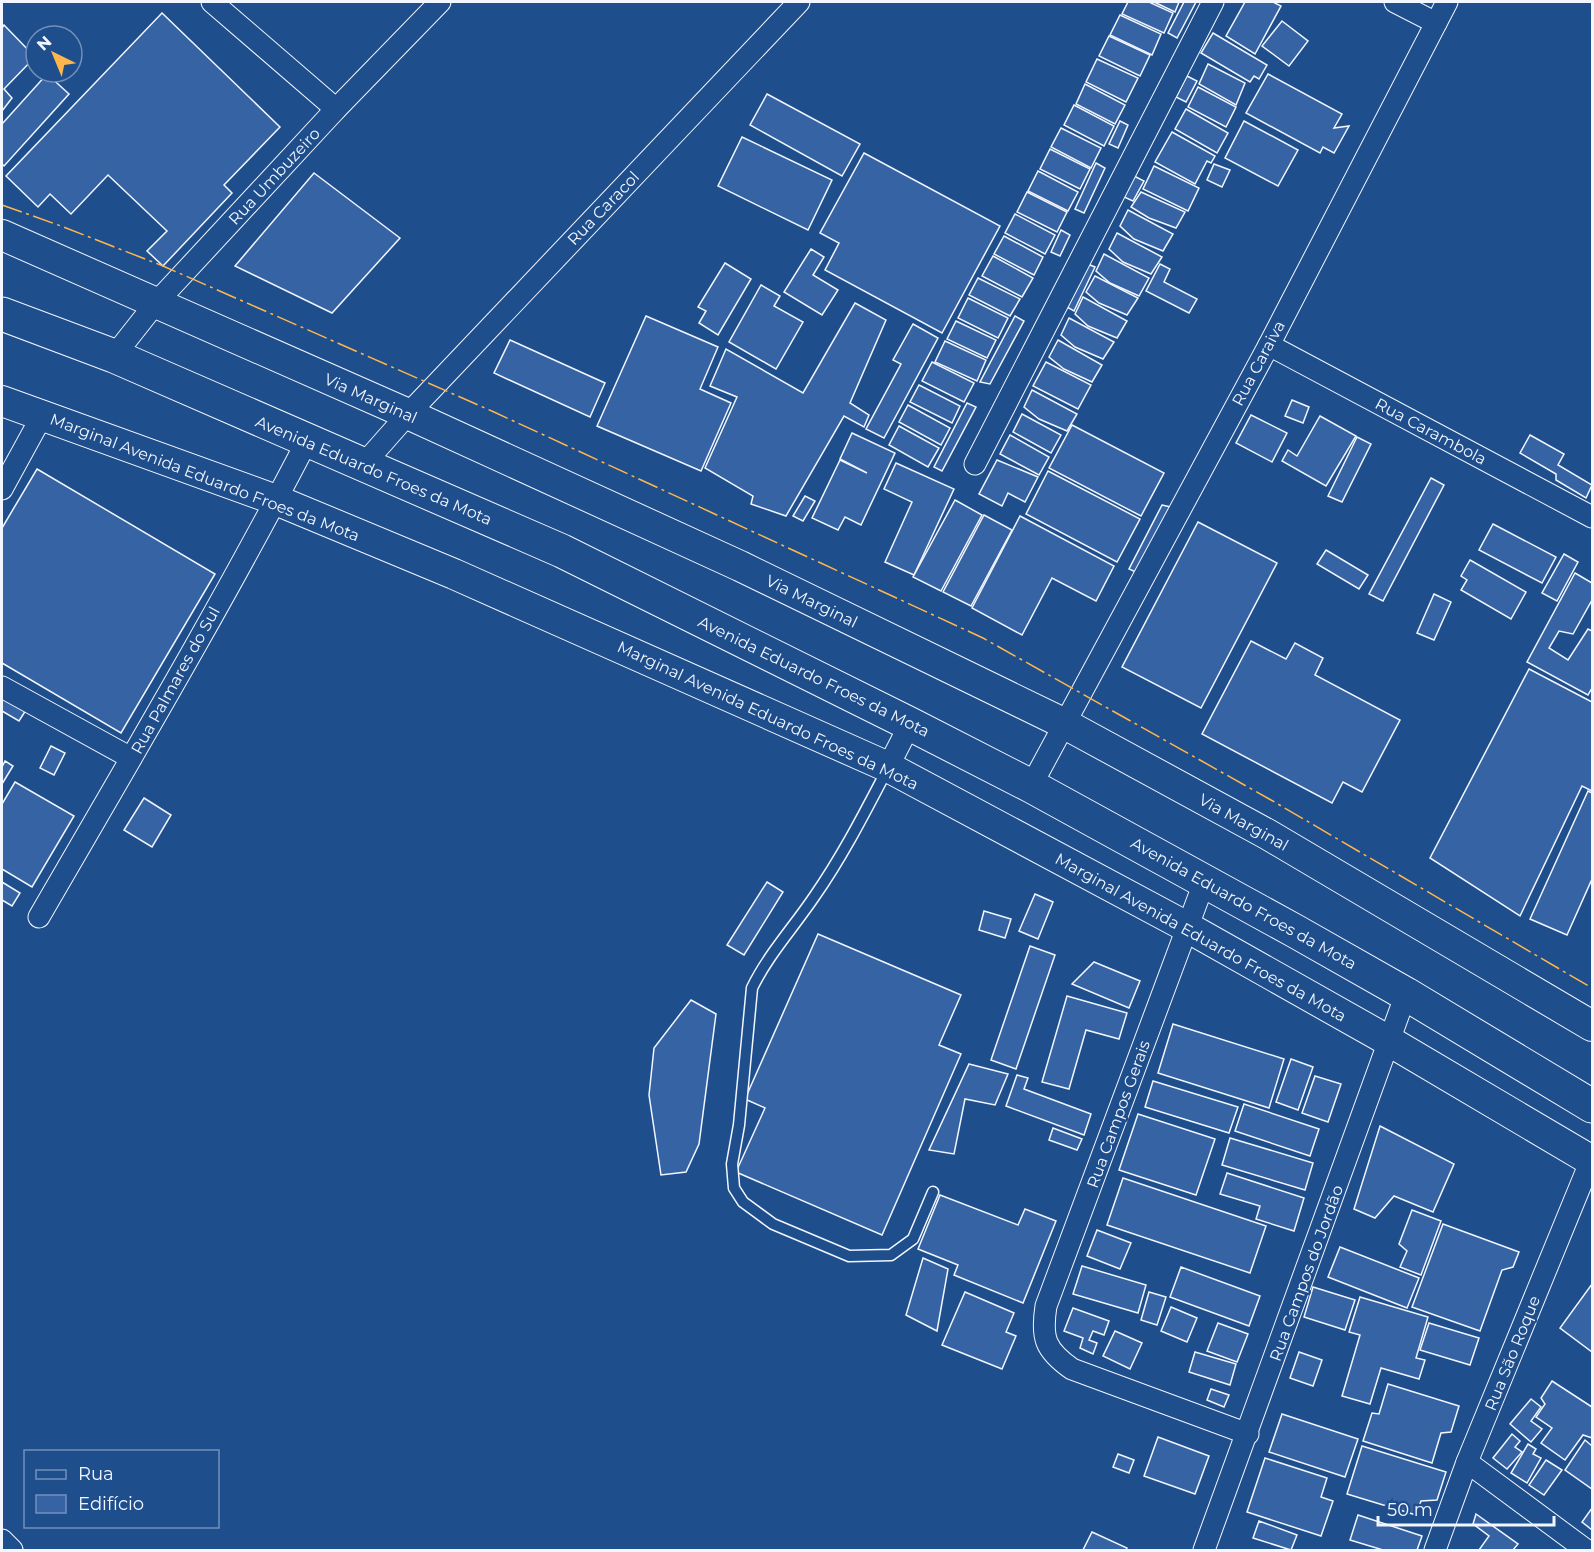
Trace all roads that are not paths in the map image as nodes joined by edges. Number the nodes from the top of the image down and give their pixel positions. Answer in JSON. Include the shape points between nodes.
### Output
{"nodes":[{"id":1,"x":212,"y":2,"type":"edge"},
{"id":2,"x":440,"y":2,"type":"edge"},
{"id":3,"x":799,"y":2,"type":"edge"},
{"id":4,"x":1213,"y":2,"type":"edge"},
{"id":5,"x":1395,"y":2,"type":"edge"},
{"id":6,"x":1448,"y":2,"type":"edge"},
{"id":7,"x":1436,"y":23,"type":"junction"},
{"id":8,"x":336,"y":109,"type":"junction"},
{"id":9,"x":2,"y":236,"type":"edge"},
{"id":10,"x":154,"y":304,"type":"junction"},
{"id":11,"x":2,"y":314,"type":"edge"},
{"id":12,"x":1269,"y":345,"type":"junction"},
{"id":13,"x":114,"y":356,"type":"junction"},
{"id":14,"x":2,"y":401,"type":"edge"},
{"id":15,"x":408,"y":414,"type":"junction"},
{"id":16,"x":42,"y":416,"type":"junction"},
{"id":17,"x":307,"y":441,"type":"junction"},
{"id":18,"x":975,"y":464,"type":"dead end"},
{"id":19,"x":363,"y":465,"type":"junction"},
{"id":20,"x":2,"y":489,"type":"edge"},
{"id":21,"x":276,"y":500,"type":"junction"},
{"id":22,"x":1593,"y":517,"type":"edge"},
{"id":23,"x":2,"y":687,"type":"edge"},
{"id":24,"x":910,"y":724,"type":"junction"},
{"id":25,"x":1065,"y":724,"type":"junction"},
{"id":26,"x":131,"y":758,"type":"junction"},
{"id":27,"x":888,"y":767,"type":"junction"},
{"id":28,"x":1032,"y":786,"type":"junction"},
{"id":29,"x":1205,"y":880,"type":"junction"},
{"id":30,"x":39,"y":917,"type":"dead end"},
{"id":31,"x":1187,"y":927,"type":"junction"},
{"id":32,"x":1406,"y":994,"type":"junction"},
{"id":33,"x":1593,"y":1026,"type":"edge"},
{"id":34,"x":1389,"y":1041,"type":"junction"},
{"id":35,"x":1593,"y":1106,"type":"edge"},
{"id":36,"x":1592,"y":1159,"type":"edge"},
{"id":37,"x":933,"y":1192,"type":"dead end"},
{"id":38,"x":1248,"y":1434,"type":"junction"},
{"id":39,"x":1467,"y":1462,"type":"junction"},
{"id":40,"x":2,"y":1540,"type":"edge"},
{"id":41,"x":12,"y":1551,"type":"edge"},
{"id":42,"x":1204,"y":1551,"type":"edge"},
{"id":43,"x":1435,"y":1551,"type":"edge"},
{"id":44,"x":1586,"y":1551,"type":"edge"}],
"edges":[{"from":1,"to":8,"type":"street"},
{"from":2,"to":8,"type":"street","name":"Rua Umbuzeiro"},
{"from":3,"to":15,"type":"street","name":"Rua Caracol"},
{"from":4,"to":18,"type":"street"},
{"from":5,"to":7,"type":"street"},
{"from":6,"to":7,"type":"street","name":"Rua Caraiva"},
{"from":7,"to":12,"type":"street","name":"Rua Caraiva"},
{"from":8,"to":10,"type":"street","name":"Rua Umbuzeiro"},
{"from":9,"to":10,"type":"street","name":"Via Marginal"},
{"from":10,"to":13,"type":"street","name":"Rua Umbuzeiro"},
{"from":10,"to":15,"type":"street","name":"Via Marginal"},
{"from":11,"to":13,"type":"highway","name":"Avenida Eduardo Froes da Mota"},
{"from":12,"to":22,"type":"street","name":"Rua Carambola"},
{"from":12,"to":25,"type":"street","name":"Rua Caraiva"},
{"from":13,"to":17,"type":"highway","name":"Avenida Eduardo Froes da Mota"},
{"from":14,"to":16,"type":"street","name":"Marginal Avenida Eduardo Froes da Mota"},
{"from":15,"to":19,"type":"street","name":"Rua Caracol"},
{"from":15,"to":25,"type":"street","name":"Via Marginal","via":[[740,566]]},
{"from":16,"to":20,"type":"street"},
{"from":16,"to":21,"type":"street","name":"Marginal Avenida Eduardo Froes da Mota"},
{"from":17,"to":19,"type":"highway","name":"Avenida Eduardo Froes da Mota"},
{"from":17,"to":21,"type":"street","name":"Rua Palmares do Sul"},
{"from":19,"to":24,"type":"highway","name":"Avenida Eduardo Froes da Mota","via":[[562,551]]},
{"from":21,"to":26,"type":"street","name":"Rua Palmares do Sul"},
{"from":21,"to":27,"type":"street","name":"Marginal Avenida Eduardo Froes da Mota","via":[[454,574]]},
{"from":23,"to":26,"type":"street"},
{"from":24,"to":27,"type":"street"},
{"from":24,"to":28,"type":"highway","name":"Avenida Eduardo Froes da Mota"},
{"from":25,"to":28,"type":"street","name":"Rua Caraiva"},
{"from":25,"to":33,"type":"street","name":"Via Marginal","via":[[1267,834]]},
{"from":26,"to":30,"type":"street","name":"Rua Palmares do Sul"},
{"from":27,"to":31,"type":"street","name":"Marginal Avenida Eduardo Froes da Mota"},
{"from":27,"to":37,"type":"lane","via":[[854,834],[752,988],[732,1164],[734,1188],[743,1202],[774,1224],[849,1256],[891,1255],[913,1239]]},
{"from":28,"to":29,"type":"highway","name":"Avenida Eduardo Froes da Mota"},
{"from":29,"to":31,"type":"street","name":"Rua Campos Gerais"},
{"from":29,"to":32,"type":"highway","name":"Avenida Eduardo Froes da Mota"},
{"from":31,"to":34,"type":"street","name":"Marginal Avenida Eduardo Froes da Mota"},
{"from":31,"to":38,"type":"street","name":"Rua Campos Gerais","via":[[1046,1306],[1043,1336],[1060,1361],[1086,1375]]},
{"from":32,"to":34,"type":"street","name":"Rua Campos do Jordão"},
{"from":32,"to":35,"type":"highway","name":"Avenida Eduardo Froes da Mota"},
{"from":34,"to":36,"type":"street","name":"Marginal Avenida Eduardo Froes da Mota"},
{"from":34,"to":38,"type":"street","name":"Rua Campos do Jordão"},
{"from":36,"to":39,"type":"street","name":"Rua São Roque"},
{"from":38,"to":42,"type":"street","name":"Rua Campos do Jordão"},
{"from":39,"to":43,"type":"street","name":"Rua São Roque"},
{"from":39,"to":44,"type":"street"},
{"from":40,"to":41,"type":"street"}]}
